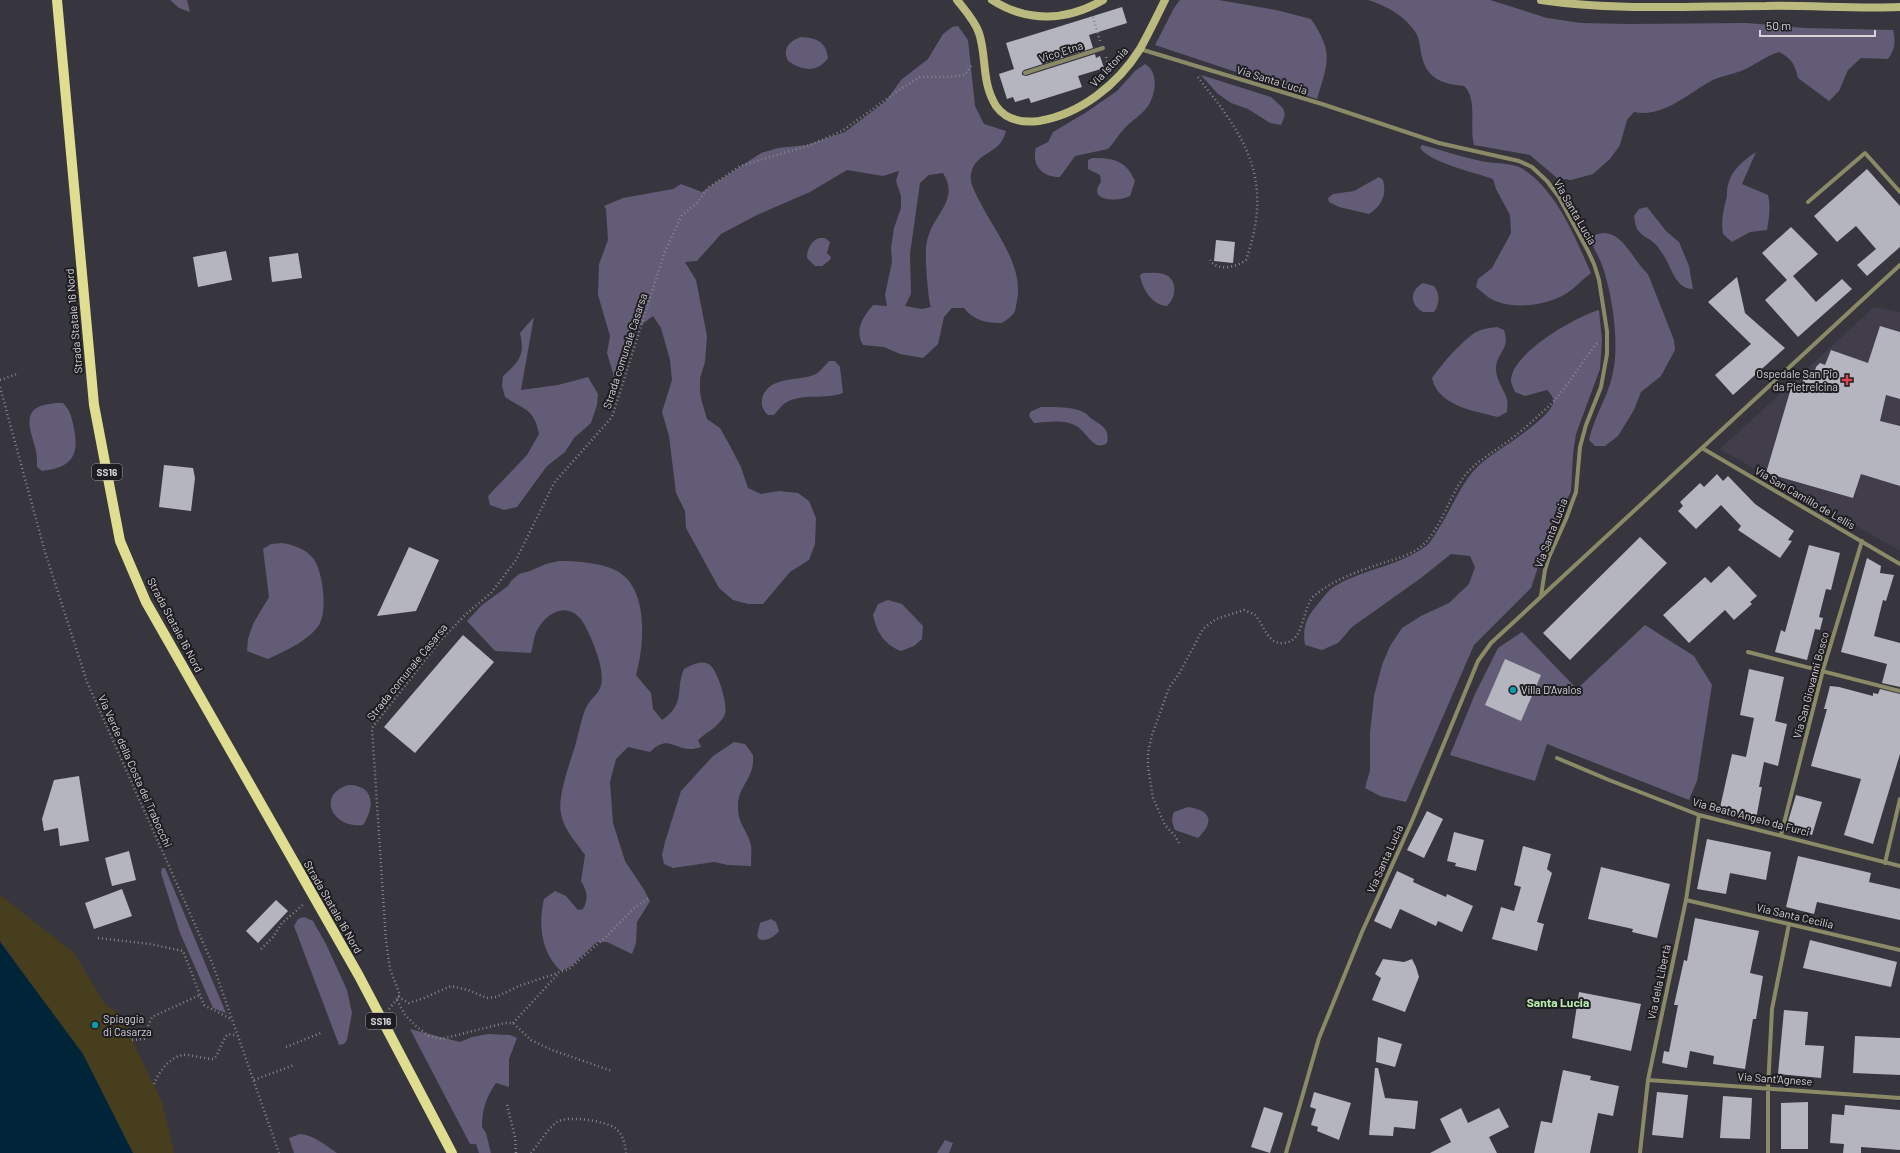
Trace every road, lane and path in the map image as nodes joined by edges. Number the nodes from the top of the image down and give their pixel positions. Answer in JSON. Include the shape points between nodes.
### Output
{"nodes":[{"id":1,"x":57,"y":0,"type":"edge"},
{"id":2,"x":957,"y":0,"type":"edge"},
{"id":3,"x":992,"y":0,"type":"edge"},
{"id":4,"x":1103,"y":0,"type":"edge"},
{"id":5,"x":1165,"y":0,"type":"edge"},
{"id":6,"x":1541,"y":0,"type":"edge"},
{"id":7,"x":1900,"y":7,"type":"edge"},
{"id":8,"x":1103,"y":48,"type":"dead end"},
{"id":9,"x":1140,"y":49,"type":"junction"},
{"id":10,"x":974,"y":57,"type":"dead end"},
{"id":11,"x":1194,"y":65,"type":"junction"},
{"id":12,"x":1025,"y":73,"type":"dead end"},
{"id":13,"x":1900,"y":192,"type":"edge"},
{"id":14,"x":1808,"y":202,"type":"dead end"},
{"id":15,"x":1210,"y":260,"type":"dead end"},
{"id":16,"x":1900,"y":265,"type":"edge"},
{"id":17,"x":1607,"y":334,"type":"junction"},
{"id":18,"x":17,"y":374,"type":"dead end"},
{"id":19,"x":0,"y":380,"type":"edge"},
{"id":20,"x":0,"y":387,"type":"edge"},
{"id":21,"x":1702,"y":448,"type":"junction"},
{"id":22,"x":1862,"y":541,"type":"junction"},
{"id":23,"x":1900,"y":564,"type":"edge"},
{"id":24,"x":1541,"y":597,"type":"junction"},
{"id":25,"x":1748,"y":652,"type":"dead end"},
{"id":26,"x":1823,"y":670,"type":"junction"},
{"id":27,"x":1900,"y":691,"type":"edge"},
{"id":28,"x":1557,"y":758,"type":"dead end"},
{"id":29,"x":1900,"y":799,"type":"edge"},
{"id":30,"x":1699,"y":814,"type":"junction"},
{"id":31,"x":1781,"y":835,"type":"junction"},
{"id":32,"x":1179,"y":844,"type":"dead end"},
{"id":33,"x":1885,"y":863,"type":"junction"},
{"id":34,"x":1900,"y":866,"type":"edge"},
{"id":35,"x":314,"y":896,"type":"junction"},
{"id":36,"x":650,"y":897,"type":"dead end"},
{"id":37,"x":1686,"y":900,"type":"junction"},
{"id":38,"x":1790,"y":924,"type":"junction"},
{"id":39,"x":98,"y":938,"type":"dead end"},
{"id":40,"x":261,"y":950,"type":"dead end"},
{"id":41,"x":1900,"y":950,"type":"edge"},
{"id":42,"x":558,"y":974,"type":"junction"},
{"id":43,"x":200,"y":995,"type":"junction"},
{"id":44,"x":397,"y":999,"type":"junction"},
{"id":45,"x":232,"y":1019,"type":"junction"},
{"id":46,"x":513,"y":1023,"type":"junction"},
{"id":47,"x":323,"y":1032,"type":"dead end"},
{"id":48,"x":237,"y":1035,"type":"junction"},
{"id":49,"x":132,"y":1040,"type":"dead end"},
{"id":50,"x":286,"y":1046,"type":"dead end"},
{"id":51,"x":294,"y":1065,"type":"dead end"},
{"id":52,"x":612,"y":1071,"type":"dead end"},
{"id":53,"x":254,"y":1080,"type":"junction"},
{"id":54,"x":1648,"y":1080,"type":"junction"},
{"id":55,"x":154,"y":1084,"type":"dead end"},
{"id":56,"x":1768,"y":1088,"type":"junction"},
{"id":57,"x":1900,"y":1098,"type":"edge"},
{"id":58,"x":507,"y":1105,"type":"dead end"},
{"id":59,"x":279,"y":1153,"type":"edge"},
{"id":60,"x":452,"y":1153,"type":"edge"},
{"id":61,"x":516,"y":1153,"type":"edge"},
{"id":62,"x":531,"y":1153,"type":"edge"},
{"id":63,"x":626,"y":1153,"type":"edge"},
{"id":64,"x":1286,"y":1153,"type":"edge"},
{"id":65,"x":1640,"y":1153,"type":"edge"},
{"id":66,"x":1768,"y":1153,"type":"edge"}],
"edges":[{"from":1,"to":35,"type":"main road","name":"Strada Statale 16 Nord","number":"SS16","via":[[94,405],[120,541],[146,602]]},
{"from":2,"to":9,"type":"street","name":"Via Istonia","via":[[979,32],[985,76],[994,102],[1004,114],[1022,122],[1066,114],[1091,101],[1127,67]]},
{"from":3,"to":4,"type":"street","via":[[1020,13],[1043,17],[1070,14]]},
{"from":5,"to":9,"type":"street","name":"Via Istonia"},
{"from":6,"to":7,"type":"street","via":[[1594,7]]},
{"from":8,"to":12,"type":"street","name":"Vico Etna"},
{"from":9,"to":11,"type":"street","name":"Via Santa Lucia"},
{"from":10,"to":44,"type":"path","name":"Strada comunale Casarsa","via":[[971,68],[965,74],[920,77],[842,131],[810,145],[740,166],[709,187],[696,204],[682,215],[665,251],[612,417],[554,483],[518,558],[490,592],[440,641],[372,728],[386,941],[390,969],[400,995]]},
{"from":11,"to":15,"type":"path","via":[[1195,72],[1238,133],[1256,177],[1258,195],[1255,229],[1246,260],[1233,268],[1212,264]]},
{"from":11,"to":17,"type":"street","name":"Via Santa Lucia","via":[[1439,143],[1509,158],[1532,167],[1559,197],[1594,264]]},
{"from":13,"to":14,"type":"street","via":[[1865,153]]},
{"from":16,"to":21,"type":"street","name":"Via Santa Lucia"},
{"from":17,"to":24,"type":"street","name":"Via Santa Lucia","via":[[1608,354],[1601,387],[1580,447],[1576,492],[1549,557]]},
{"from":17,"to":32,"type":"path","via":[[1597,343],[1548,407],[1521,432],[1477,462],[1466,475],[1422,546],[1333,583],[1313,596],[1306,607],[1302,624],[1289,642],[1283,644],[1272,639],[1266,634],[1256,616],[1244,610],[1216,620],[1202,629],[1169,688],[1148,752],[1154,798],[1165,825]]},
{"from":18,"to":19,"type":"path"},
{"from":20,"to":45,"type":"path","name":"Via Verde della Costa dei Trabocchi","via":[[45,552],[87,682],[213,965]]},
{"from":21,"to":22,"type":"street","name":"Via San Camillo de Lellis"},
{"from":21,"to":24,"type":"street","name":"Via Santa Lucia"},
{"from":22,"to":23,"type":"street","name":"Via San Camillo de Lellis"},
{"from":22,"to":26,"type":"street","name":"Via San Giovanni Bosco"},
{"from":24,"to":64,"type":"street","name":"Via Santa Lucia","via":[[1491,643],[1470,678],[1319,1038]]},
{"from":25,"to":26,"type":"street"},
{"from":26,"to":27,"type":"street"},
{"from":26,"to":31,"type":"street","name":"Via San Giovanni Bosco"},
{"from":28,"to":30,"type":"street","name":"Via Beato Angelo da Furci"},
{"from":29,"to":33,"type":"street"},
{"from":30,"to":31,"type":"street","name":"Via Beato Angelo da Furci"},
{"from":30,"to":37,"type":"street","name":"Via della Libertà"},
{"from":31,"to":33,"type":"street","name":"Via Beato Angelo da Furci"},
{"from":33,"to":34,"type":"street","name":"Via Beato Angelo da Furci"},
{"from":35,"to":40,"type":"path","via":[[282,923]]},
{"from":35,"to":60,"type":"main road","name":"Strada Statale 16 Nord","number":"SS16"},
{"from":36,"to":42,"type":"path","via":[[634,908],[584,957]]},
{"from":37,"to":38,"type":"street","name":"Via Santa Cecilia"},
{"from":37,"to":54,"type":"street","name":"Via della Libertà"},
{"from":38,"to":41,"type":"street","name":"Via Santa Cecilia"},
{"from":38,"to":56,"type":"street","via":[[1772,1009]]},
{"from":39,"to":43,"type":"path","via":[[183,951]]},
{"from":42,"to":44,"type":"path","via":[[519,986],[496,997],[487,998],[451,986],[409,1003]]},
{"from":42,"to":46,"type":"path"},
{"from":43,"to":45,"type":"path","via":[[204,1005]]},
{"from":43,"to":49,"type":"path","via":[[152,1017],[148,1026],[148,1036]]},
{"from":44,"to":46,"type":"path","via":[[405,1015],[417,1027],[429,1036],[441,1039]]},
{"from":45,"to":48,"type":"path","name":"Via Verde della Costa dei Trabocchi"},
{"from":46,"to":52,"type":"path","via":[[531,1040]]},
{"from":47,"to":50,"type":"path"},
{"from":48,"to":53,"type":"path","name":"Via Verde della Costa dei Trabocchi"},
{"from":48,"to":55,"type":"path","via":[[228,1034],[214,1058],[182,1055],[173,1060],[162,1069]]},
{"from":51,"to":53,"type":"path"},
{"from":53,"to":59,"type":"path","name":"Via Verde della Costa dei Trabocchi"},
{"from":54,"to":56,"type":"street","name":"Via Sant'Agnese"},
{"from":54,"to":65,"type":"street","name":"Via della Libertà"},
{"from":56,"to":57,"type":"street","name":"Via Sant'Agnese"},
{"from":56,"to":66,"type":"street"},
{"from":58,"to":61,"type":"path"},
{"from":62,"to":63,"type":"path","via":[[557,1122],[573,1118],[614,1128],[623,1137]]}]}
